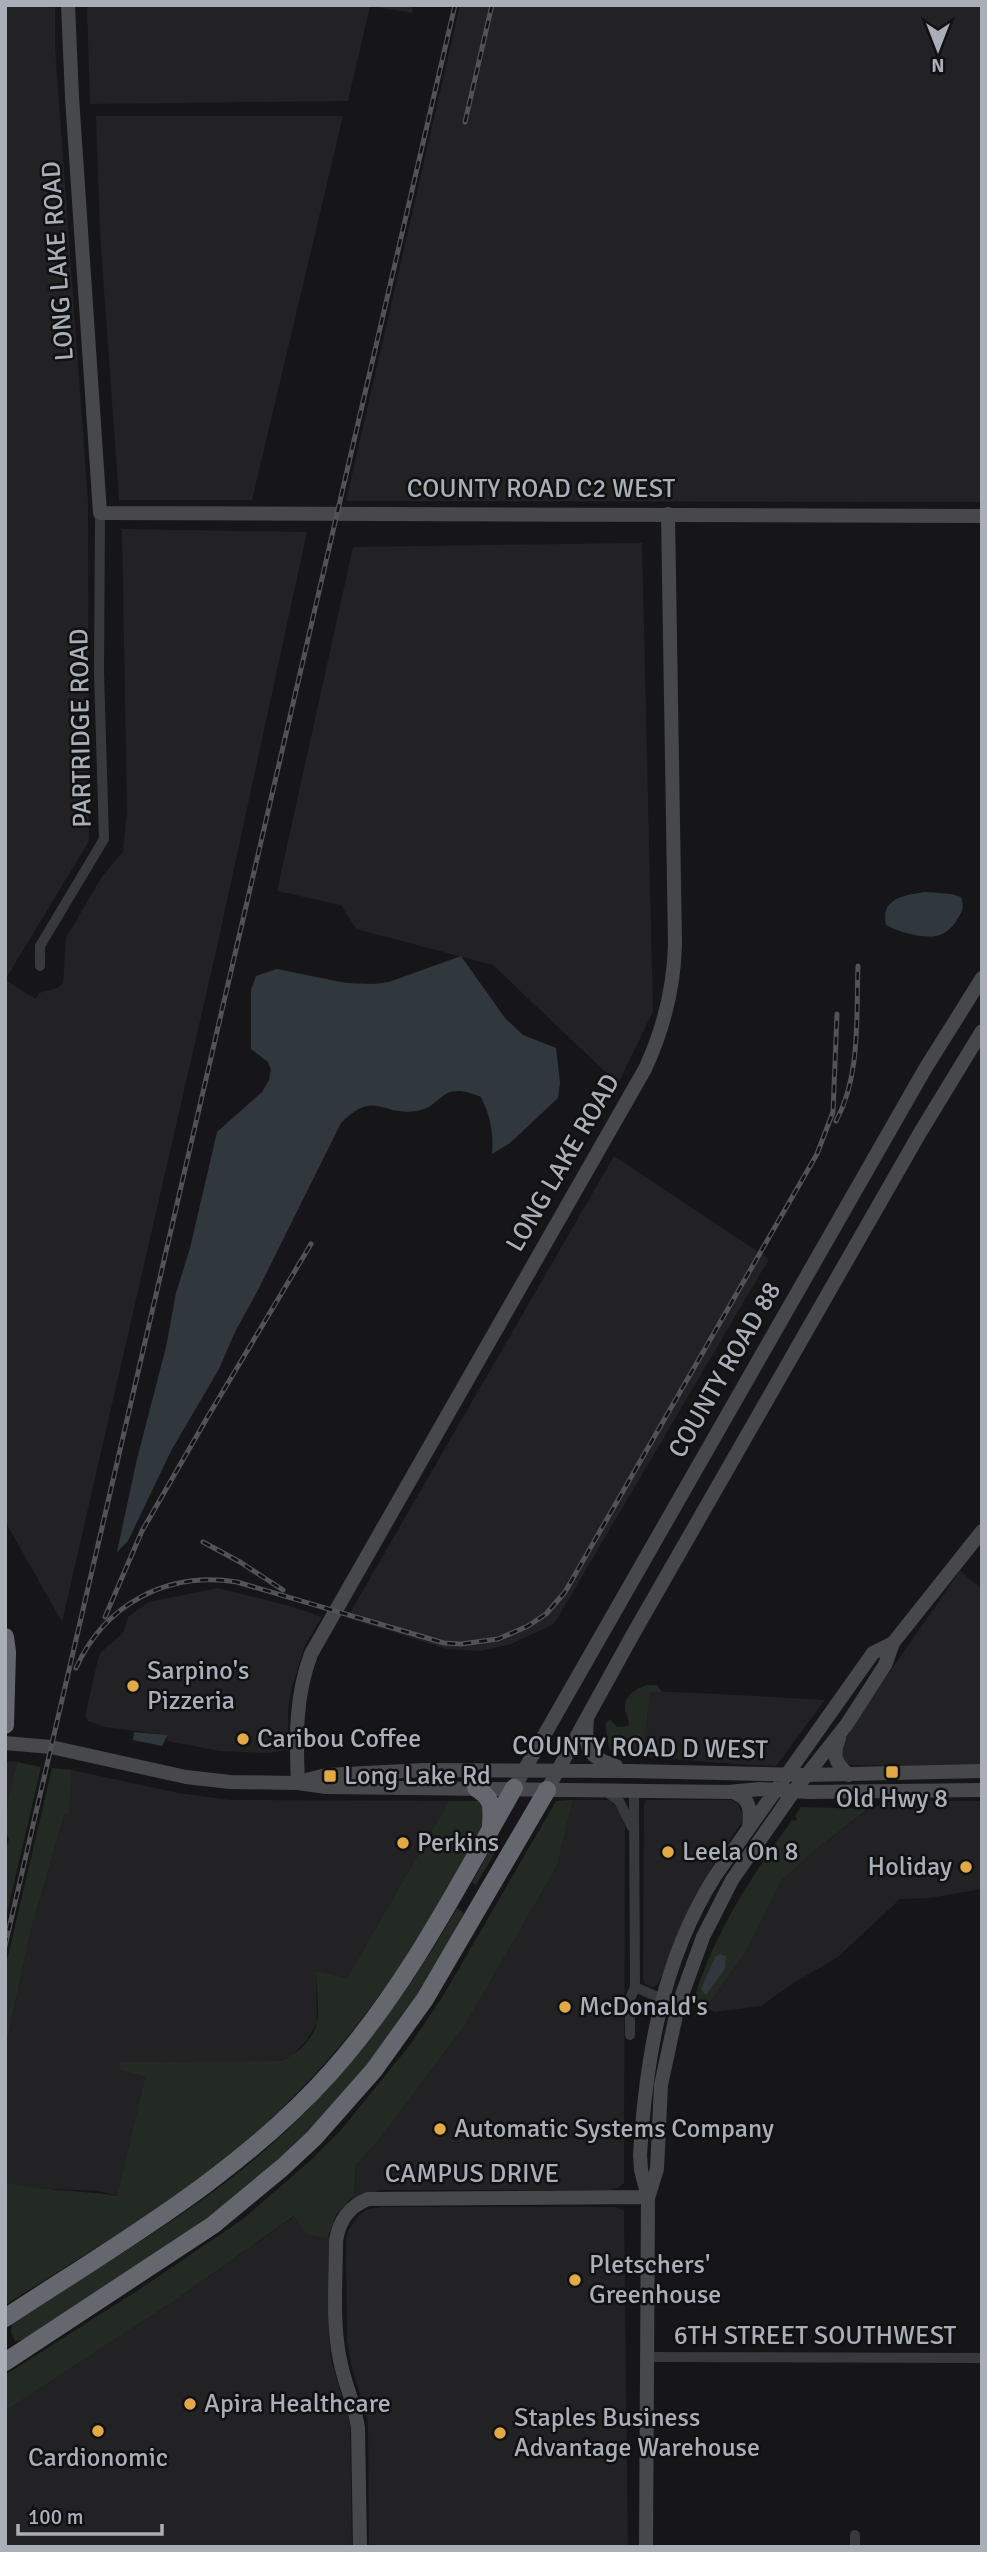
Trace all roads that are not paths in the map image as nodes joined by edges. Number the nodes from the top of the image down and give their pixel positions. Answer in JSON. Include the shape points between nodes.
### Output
{"nodes":[{"id":1,"x":68,"y":5,"type":"edge"},
{"id":2,"x":100,"y":513,"type":"junction"},
{"id":3,"x":668,"y":514,"type":"junction"},
{"id":4,"x":982,"y":516,"type":"edge"},
{"id":5,"x":40,"y":966,"type":"dead end"},
{"id":6,"x":982,"y":978,"type":"edge"},
{"id":7,"x":982,"y":1031,"type":"edge"},
{"id":8,"x":982,"y":1531,"type":"edge"},
{"id":9,"x":5,"y":1637,"type":"edge"},
{"id":10,"x":893,"y":1643,"type":"junction"},
{"id":11,"x":588,"y":1716,"type":"junction"},
{"id":12,"x":846,"y":1724,"type":"junction"},
{"id":13,"x":5,"y":1725,"type":"edge"},
{"id":14,"x":5,"y":1743,"type":"edge"},
{"id":15,"x":523,"y":1770,"type":"junction"},
{"id":16,"x":557,"y":1770,"type":"junction"},
{"id":17,"x":631,"y":1771,"type":"junction"},
{"id":18,"x":982,"y":1771,"type":"edge"},
{"id":19,"x":786,"y":1775,"type":"junction"},
{"id":20,"x":806,"y":1775,"type":"junction"},
{"id":21,"x":849,"y":1775,"type":"junction"},
{"id":22,"x":298,"y":1783,"type":"junction"},
{"id":23,"x":476,"y":1788,"type":"junction"},
{"id":24,"x":514,"y":1788,"type":"junction"},
{"id":25,"x":547,"y":1790,"type":"junction"},
{"id":26,"x":603,"y":1790,"type":"junction"},
{"id":27,"x":982,"y":1790,"type":"edge"},
{"id":28,"x":634,"y":1791,"type":"junction"},
{"id":29,"x":776,"y":1791,"type":"junction"},
{"id":30,"x":794,"y":1791,"type":"junction"},
{"id":31,"x":728,"y":1792,"type":"junction"},
{"id":32,"x":750,"y":1828,"type":"junction"},
{"id":33,"x":491,"y":1829,"type":"junction"},
{"id":34,"x":635,"y":1838,"type":"junction"},
{"id":35,"x":635,"y":1987,"type":"junction"},
{"id":36,"x":662,"y":1999,"type":"junction"},
{"id":37,"x":678,"y":2006,"type":"junction"},
{"id":38,"x":631,"y":2035,"type":"dead end"},
{"id":39,"x":648,"y":2197,"type":"junction"},
{"id":40,"x":5,"y":2318,"type":"edge"},
{"id":41,"x":649,"y":2357,"type":"junction"},
{"id":42,"x":982,"y":2358,"type":"edge"},
{"id":43,"x":5,"y":2362,"type":"edge"},
{"id":44,"x":855,"y":2535,"type":"dead end"},
{"id":45,"x":360,"y":2547,"type":"edge"},
{"id":46,"x":646,"y":2547,"type":"edge"},
{"id":47,"x":855,"y":2547,"type":"edge"}],
"edges":[{"from":1,"to":2,"type":"street","name":"LONG LAKE ROAD"},
{"from":2,"to":3,"type":"street","name":"COUNTY ROAD C2 WEST"},
{"from":2,"to":5,"type":"street","name":"PARTRIDGE ROAD","via":[[104,839],[40,946]]},
{"from":3,"to":4,"type":"street","name":"COUNTY ROAD C2 WEST"},
{"from":3,"to":22,"type":"street","name":"LONG LAKE ROAD","via":[[675,944],[666,1018],[645,1069],[311,1654],[299,1691]]},
{"from":6,"to":15,"type":"street","name":"COUNTY ROAD 88","via":[[925,1069]]},
{"from":7,"to":11,"type":"street","name":"COUNTY ROAD 88"},
{"from":8,"to":10,"type":"street"},
{"from":9,"to":13,"type":"highway"},
{"from":10,"to":12,"type":"street","via":[[885,1665]]},
{"from":10,"to":19,"type":"street","via":[[873,1653]]},
{"from":11,"to":16,"type":"street","name":"COUNTY ROAD 88"},
{"from":11,"to":17,"type":"street","via":[[586,1736],[591,1754]]},
{"from":12,"to":20,"type":"street"},
{"from":12,"to":21,"type":"street","via":[[833,1753]]},
{"from":14,"to":22,"type":"street","name":"COUNTY ROAD D WEST","via":[[51,1747],[186,1777]]},
{"from":15,"to":16,"type":"street","name":"COUNTY ROAD D WEST"},
{"from":15,"to":22,"type":"street","name":"COUNTY ROAD D WEST","via":[[326,1775]]},
{"from":15,"to":24,"type":"street","name":"COUNTY ROAD 88"},
{"from":16,"to":17,"type":"street","name":"COUNTY ROAD D WEST"},
{"from":16,"to":25,"type":"street","name":"COUNTY ROAD 88"},
{"from":17,"to":19,"type":"street","name":"COUNTY ROAD D WEST"},
{"from":18,"to":21,"type":"street","name":"COUNTY ROAD D WEST"},
{"from":19,"to":20,"type":"street","name":"COUNTY ROAD D WEST"},
{"from":19,"to":29,"type":"street"},
{"from":20,"to":21,"type":"street","name":"COUNTY ROAD D WEST"},
{"from":20,"to":30,"type":"street"},
{"from":22,"to":23,"type":"street","name":"COUNTY ROAD D WEST"},
{"from":23,"to":24,"type":"street","name":"COUNTY ROAD D WEST"},
{"from":23,"to":33,"type":"highway","via":[[487,1795],[492,1808]]},
{"from":24,"to":25,"type":"street","name":"COUNTY ROAD D WEST"},
{"from":24,"to":33,"type":"highway"},
{"from":25,"to":26,"type":"street","name":"COUNTY ROAD D WEST"},
{"from":25,"to":43,"type":"highway","via":[[425,1999],[374,2070],[314,2138],[213,2225]]},
{"from":26,"to":28,"type":"street","name":"COUNTY ROAD D WEST"},
{"from":26,"to":34,"type":"street","via":[[619,1801]]},
{"from":27,"to":30,"type":"street","name":"COUNTY ROAD D WEST"},
{"from":28,"to":31,"type":"street","name":"COUNTY ROAD D WEST"},
{"from":28,"to":34,"type":"street"},
{"from":29,"to":30,"type":"street","name":"COUNTY ROAD D WEST"},
{"from":29,"to":31,"type":"street","name":"COUNTY ROAD D WEST"},
{"from":29,"to":32,"type":"street"},
{"from":30,"to":37,"type":"street","via":[[732,1880],[703,1937]]},
{"from":31,"to":32,"type":"street","via":[[748,1802]]},
{"from":32,"to":36,"type":"street","via":[[693,1914]]},
{"from":33,"to":40,"type":"highway","via":[[411,1967],[358,2041],[304,2101],[203,2187]]},
{"from":34,"to":35,"type":"street"},
{"from":35,"to":36,"type":"street"},
{"from":35,"to":38,"type":"street","via":[[630,1999]]},
{"from":36,"to":37,"type":"street"},
{"from":36,"to":39,"type":"street","via":[[643,2107],[640,2162]]},
{"from":37,"to":39,"type":"street","via":[[661,2085],[657,2169]]},
{"from":39,"to":41,"type":"street"},
{"from":39,"to":45,"type":"street","name":"CAMPUS DRIVE","via":[[368,2199],[346,2213],[336,2241],[337,2333],[358,2428]]},
{"from":41,"to":42,"type":"street","name":"6TH STREET SOUTHWEST"},
{"from":41,"to":46,"type":"street"},
{"from":44,"to":47,"type":"street"}]}
